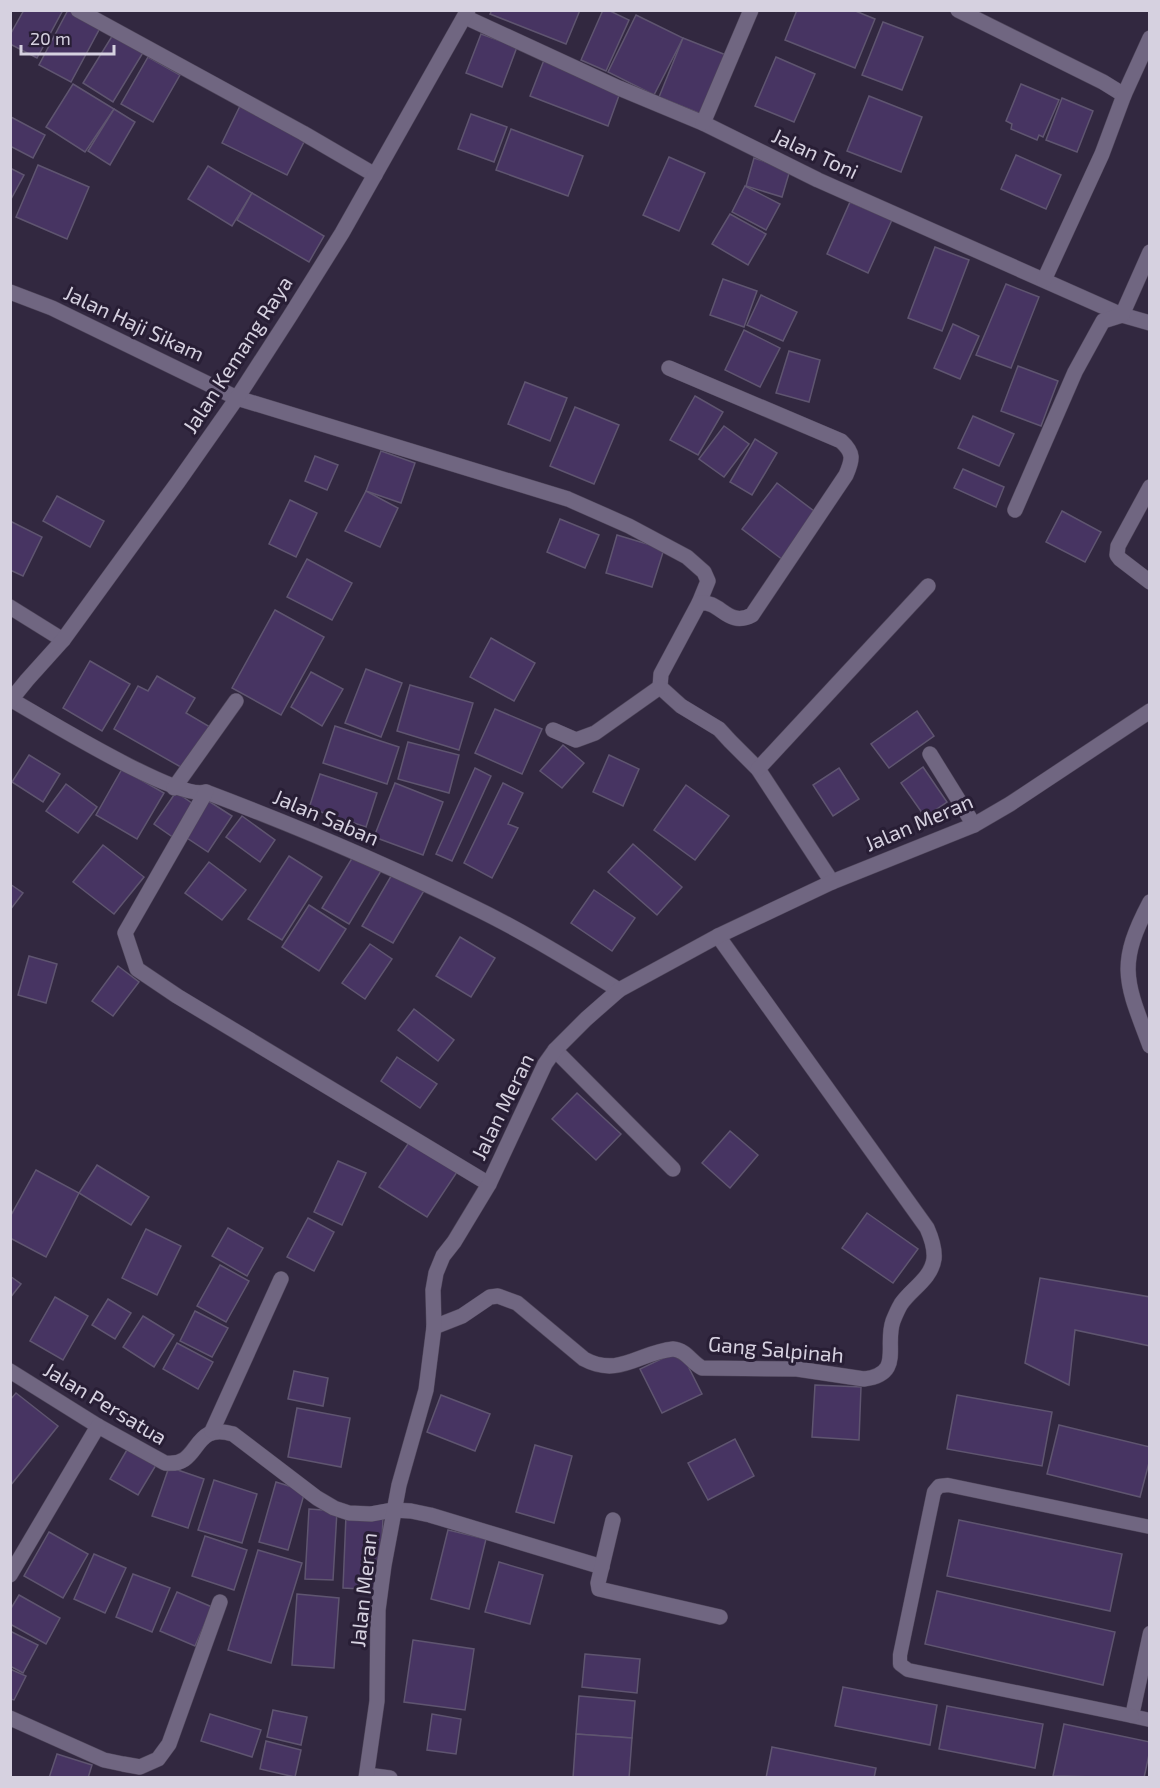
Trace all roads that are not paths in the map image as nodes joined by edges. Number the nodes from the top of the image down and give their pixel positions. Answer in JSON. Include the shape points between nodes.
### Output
{"nodes":[{"id":1,"x":78,"y":10,"type":"edge"},
{"id":2,"x":751,"y":10,"type":"edge"},
{"id":3,"x":958,"y":10,"type":"edge"},
{"id":4,"x":466,"y":14,"type":"edge"},
{"id":5,"x":1149,"y":40,"type":"edge"},
{"id":6,"x":1124,"y":95,"type":"junction"},
{"id":7,"x":703,"y":123,"type":"junction"},
{"id":8,"x":375,"y":175,"type":"junction"},
{"id":9,"x":1149,"y":252,"type":"edge"},
{"id":10,"x":1044,"y":280,"type":"junction"},
{"id":11,"x":10,"y":292,"type":"edge"},
{"id":12,"x":1122,"y":315,"type":"junction"},
{"id":13,"x":1149,"y":323,"type":"edge"},
{"id":14,"x":669,"y":368,"type":"dead end"},
{"id":15,"x":237,"y":398,"type":"junction"},
{"id":16,"x":1149,"y":487,"type":"edge"},
{"id":17,"x":1015,"y":510,"type":"dead end"},
{"id":18,"x":1149,"y":582,"type":"edge"},
{"id":19,"x":928,"y":586,"type":"dead end"},
{"id":20,"x":699,"y":603,"type":"junction"},
{"id":21,"x":10,"y":608,"type":"edge"},
{"id":22,"x":63,"y":640,"type":"junction"},
{"id":23,"x":660,"y":687,"type":"junction"},
{"id":24,"x":11,"y":700,"type":"edge"},
{"id":25,"x":236,"y":701,"type":"dead end"},
{"id":26,"x":1149,"y":711,"type":"edge"},
{"id":27,"x":553,"y":730,"type":"dead end"},
{"id":28,"x":930,"y":754,"type":"dead end"},
{"id":29,"x":758,"y":769,"type":"junction"},
{"id":30,"x":174,"y":788,"type":"junction"},
{"id":31,"x":206,"y":792,"type":"junction"},
{"id":32,"x":974,"y":825,"type":"junction"},
{"id":33,"x":832,"y":882,"type":"junction"},
{"id":34,"x":1149,"y":902,"type":"edge"},
{"id":35,"x":718,"y":936,"type":"junction"},
{"id":36,"x":619,"y":990,"type":"junction"},
{"id":37,"x":1149,"y":1046,"type":"edge"},
{"id":38,"x":555,"y":1050,"type":"junction"},
{"id":39,"x":673,"y":1169,"type":"dead end"},
{"id":40,"x":489,"y":1184,"type":"junction"},
{"id":41,"x":281,"y":1278,"type":"dead end"},
{"id":42,"x":434,"y":1327,"type":"junction"},
{"id":43,"x":10,"y":1371,"type":"edge"},
{"id":44,"x":98,"y":1426,"type":"junction"},
{"id":45,"x":212,"y":1431,"type":"junction"},
{"id":46,"x":393,"y":1510,"type":"junction"},
{"id":47,"x":613,"y":1520,"type":"dead end"},
{"id":48,"x":1149,"y":1527,"type":"edge"},
{"id":49,"x":603,"y":1567,"type":"junction"},
{"id":50,"x":10,"y":1575,"type":"edge"},
{"id":51,"x":220,"y":1602,"type":"dead end"},
{"id":52,"x":720,"y":1617,"type":"dead end"},
{"id":53,"x":1149,"y":1633,"type":"edge"},
{"id":54,"x":1132,"y":1716,"type":"junction"},
{"id":55,"x":10,"y":1718,"type":"edge"},
{"id":56,"x":1149,"y":1720,"type":"edge"},
{"id":57,"x":123,"y":1771,"type":"edge"},
{"id":58,"x":366,"y":1776,"type":"edge"},
{"id":59,"x":390,"y":1778,"type":"edge"}],
"edges":[{"from":1,"to":8,"type":"street"},
{"from":2,"to":7,"type":"street"},
{"from":3,"to":6,"type":"street"},
{"from":4,"to":7,"type":"street","name":"Jalan Toni","via":[[598,79]]},
{"from":4,"to":8,"type":"street","name":"Jalan Kemang Raya"},
{"from":5,"to":6,"type":"street"},
{"from":6,"to":10,"type":"street","via":[[1102,154]]},
{"from":7,"to":10,"type":"street","name":"Jalan Toni","via":[[818,180]]},
{"from":8,"to":15,"type":"street","name":"Jalan Kemang Raya"},
{"from":9,"to":12,"type":"street"},
{"from":10,"to":12,"type":"street","name":"Jalan Toni"},
{"from":11,"to":15,"type":"street","name":"Jalan Haji Sikam","via":[[52,308]]},
{"from":12,"to":13,"type":"street","name":"Jalan Toni"},
{"from":12,"to":17,"type":"street","via":[[1103,321]]},
{"from":14,"to":20,"type":"street","via":[[841,441],[851,454],[846,475],[752,615],[737,620]]},
{"from":15,"to":20,"type":"street","name":"Jalan Haji Sikam","via":[[568,499],[629,526],[687,557],[704,572],[708,581]]},
{"from":15,"to":22,"type":"street","name":"Jalan Kemang Raya"},
{"from":16,"to":18,"type":"street","via":[[1117,551],[1120,559]]},
{"from":19,"to":29,"type":"street"},
{"from":20,"to":23,"type":"street","name":"Jalan Haji Sikam","via":[[661,674]]},
{"from":21,"to":22,"type":"street"},
{"from":22,"to":24,"type":"street","name":"Jalan Kemang Raya"},
{"from":23,"to":27,"type":"street","via":[[595,733],[576,740]]},
{"from":23,"to":29,"type":"street","via":[[681,706],[719,729]]},
{"from":24,"to":30,"type":"street","name":"Jalan Saban"},
{"from":25,"to":30,"type":"street"},
{"from":26,"to":32,"type":"street","name":"Jalan Meran"},
{"from":28,"to":32,"type":"street"},
{"from":29,"to":33,"type":"street"},
{"from":30,"to":31,"type":"street","name":"Jalan Saban"},
{"from":31,"to":36,"type":"street","name":"Jalan Saban","via":[[474,907]]},
{"from":31,"to":40,"type":"street","via":[[125,933],[137,969]]},
{"from":32,"to":33,"type":"street","name":"Jalan Meran"},
{"from":33,"to":35,"type":"street","name":"Jalan Meran"},
{"from":34,"to":37,"type":"street","via":[[1137,926],[1127,967],[1129,990]]},
{"from":35,"to":36,"type":"street","name":"Jalan Meran"},
{"from":35,"to":42,"type":"street","name":"Gang Salpinah","via":[[930,1235],[934,1259],[928,1274],[901,1304],[892,1323],[890,1361],[884,1373],[864,1379],[797,1369],[702,1368],[682,1350],[673,1348],[620,1366],[595,1365],[517,1303],[498,1296]]},
{"from":36,"to":38,"type":"street","name":"Jalan Meran"},
{"from":38,"to":39,"type":"street"},
{"from":38,"to":40,"type":"street","name":"Jalan Meran"},
{"from":40,"to":42,"type":"street","name":"Jalan Meran","via":[[436,1273]]},
{"from":41,"to":45,"type":"street"},
{"from":42,"to":46,"type":"street","name":"Jalan Meran","via":[[426,1390]]},
{"from":43,"to":44,"type":"street","name":"Jalan Persatua"},
{"from":44,"to":45,"type":"street","name":"Jalan Persatua","via":[[173,1465],[189,1456]]},
{"from":44,"to":50,"type":"street"},
{"from":45,"to":46,"type":"street","via":[[233,1434],[334,1508],[360,1514]]},
{"from":46,"to":49,"type":"street","via":[[430,1515]]},
{"from":46,"to":58,"type":"street","name":"Jalan Meran","via":[[378,1610],[377,1701]]},
{"from":47,"to":49,"type":"street"},
{"from":48,"to":54,"type":"lane","via":[[939,1486],[934,1492],[900,1655],[900,1665],[908,1670]]},
{"from":49,"to":52,"type":"street","via":[[598,1583],[603,1591]]},
{"from":51,"to":57,"type":"street","via":[[169,1744],[158,1759]]},
{"from":53,"to":54,"type":"lane"},
{"from":54,"to":56,"type":"lane"},
{"from":55,"to":57,"type":"street"},
{"from":58,"to":59,"type":"street"}]}
